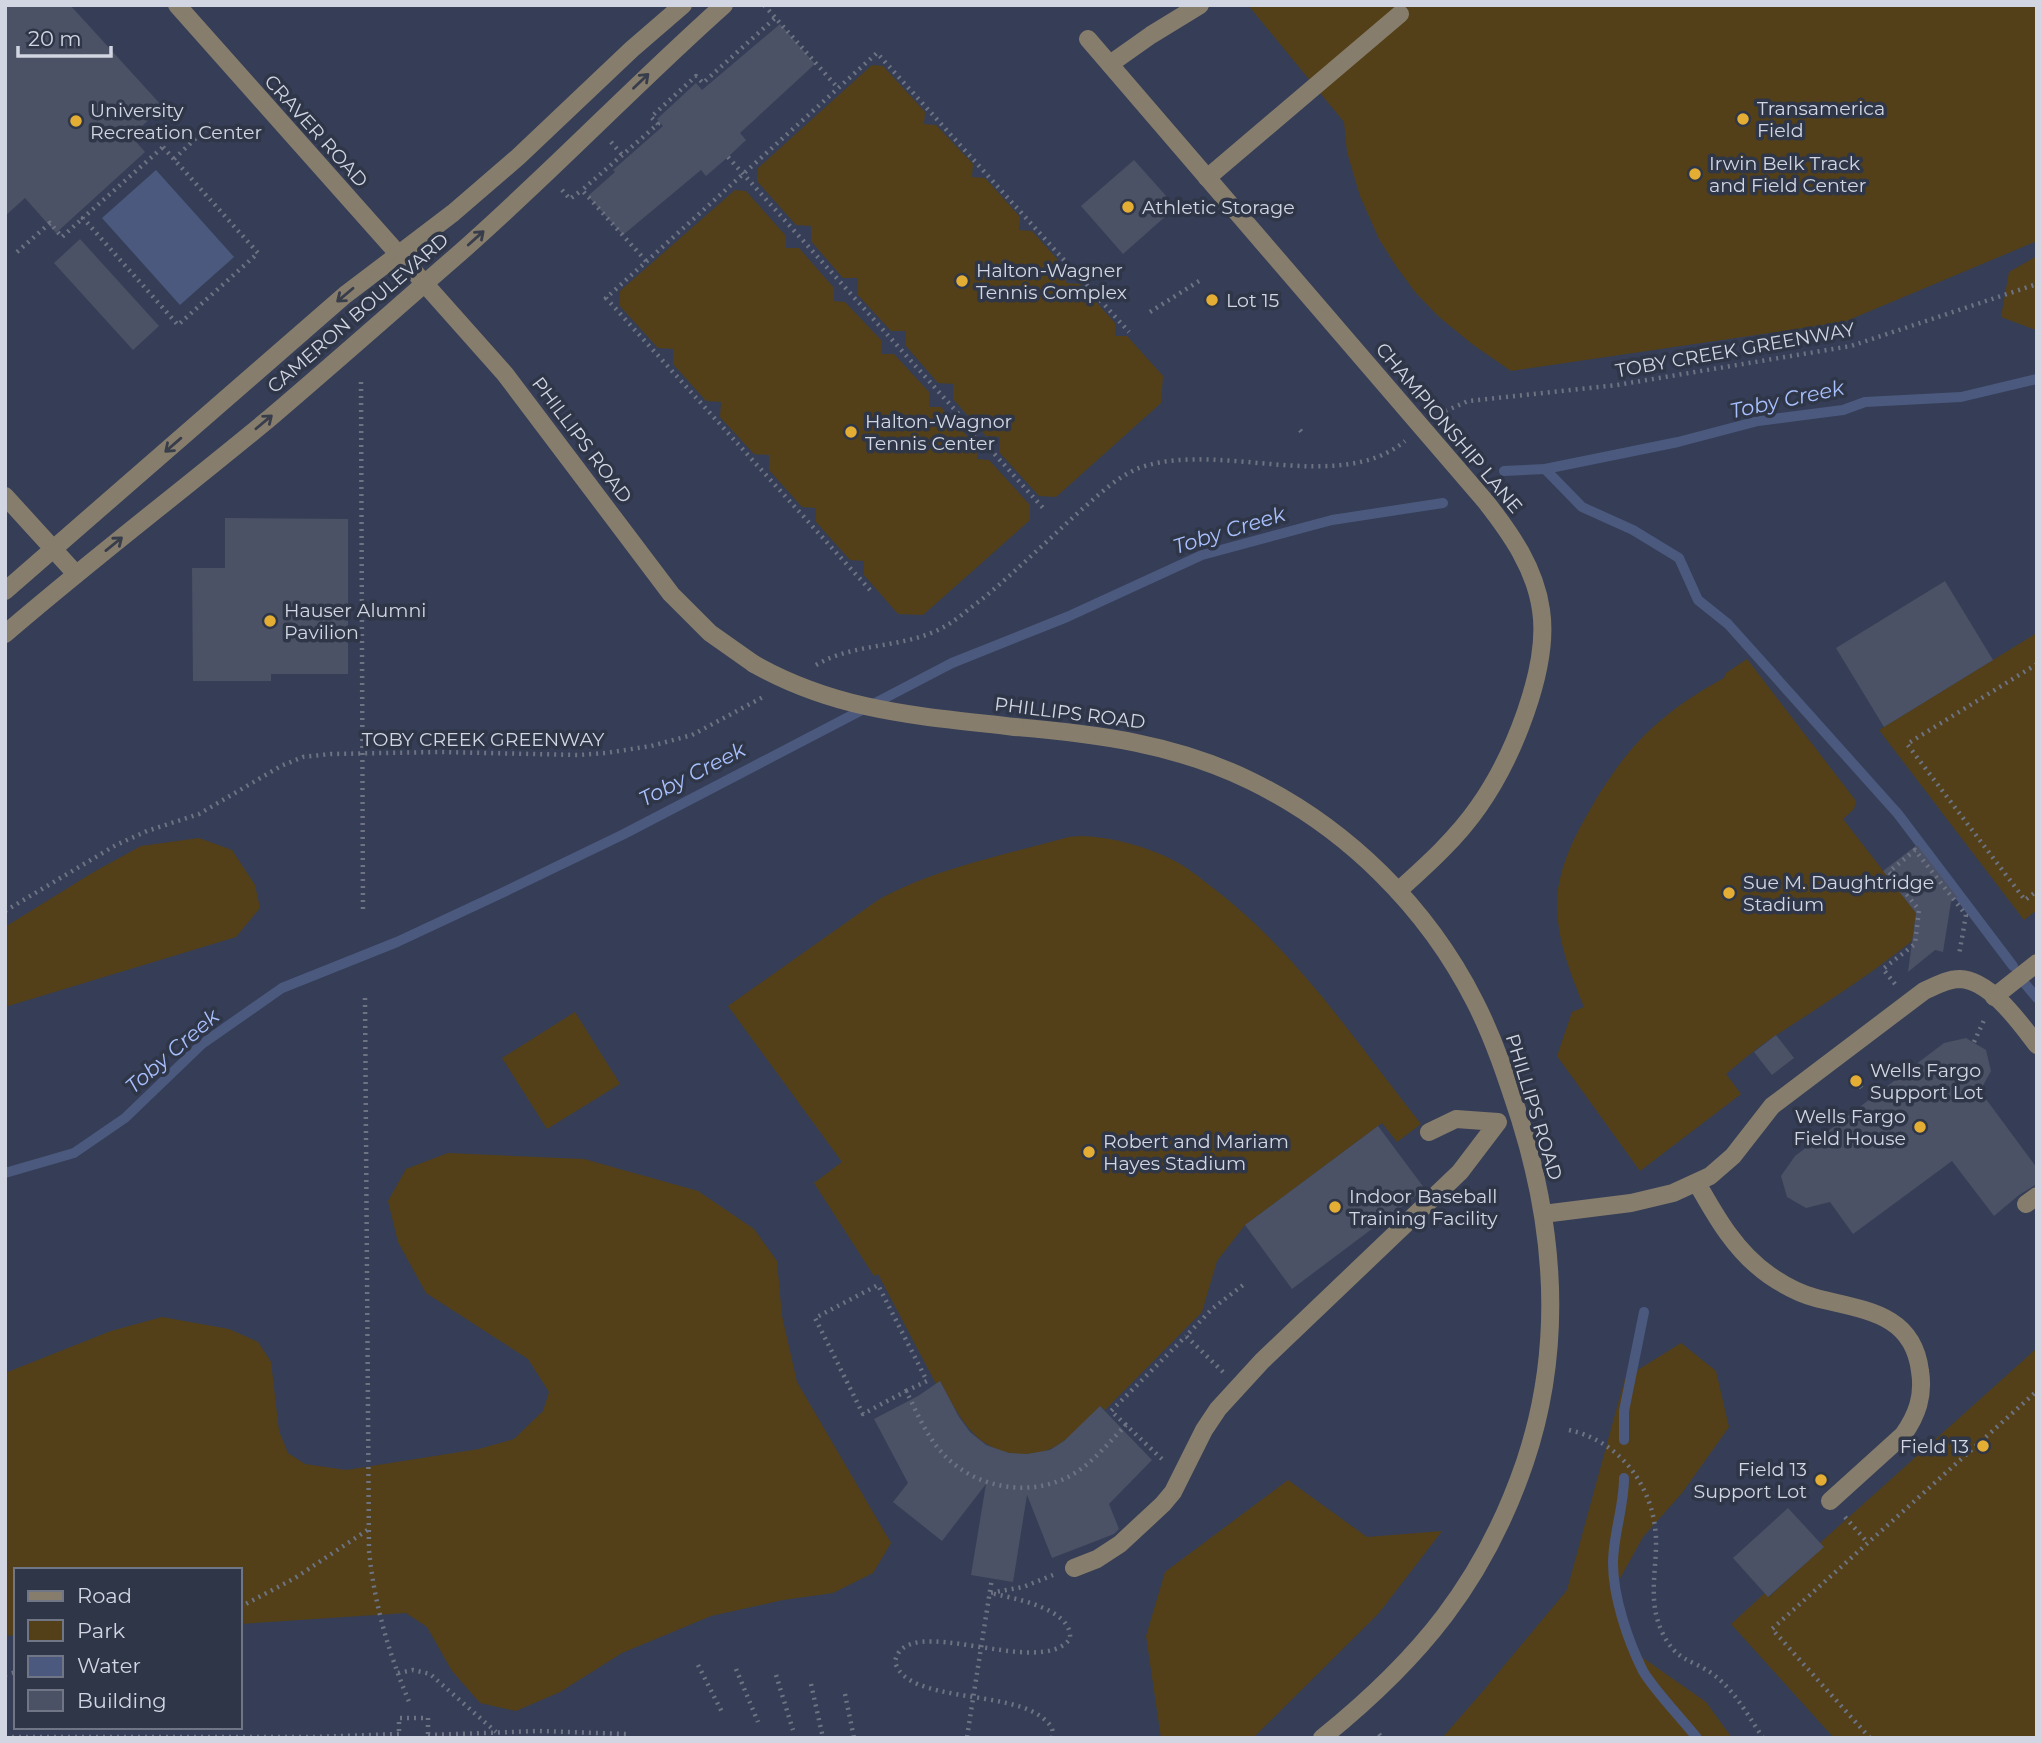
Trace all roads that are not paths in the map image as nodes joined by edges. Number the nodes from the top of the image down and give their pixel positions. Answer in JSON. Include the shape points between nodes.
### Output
{"nodes":[{"id":1,"x":177,"y":5,"type":"edge"},
{"id":2,"x":682,"y":5,"type":"edge"},
{"id":3,"x":724,"y":5,"type":"edge"},
{"id":4,"x":1200,"y":5,"type":"edge"},
{"id":5,"x":1400,"y":14,"type":"dead end"},
{"id":6,"x":1087,"y":39,"type":"dead end"},
{"id":7,"x":1110,"y":64,"type":"junction"},
{"id":8,"x":1207,"y":178,"type":"junction"},
{"id":9,"x":399,"y":253,"type":"junction"},
{"id":10,"x":425,"y":282,"type":"junction"},
{"id":11,"x":5,"y":496,"type":"edge"},
{"id":12,"x":53,"y":549,"type":"junction"},
{"id":13,"x":76,"y":574,"type":"junction"},
{"id":14,"x":5,"y":591,"type":"edge"},
{"id":15,"x":5,"y":634,"type":"edge"},
{"id":16,"x":1398,"y":891,"type":"junction"},
{"id":17,"x":2037,"y":963,"type":"edge"},
{"id":18,"x":1994,"y":997,"type":"junction"},
{"id":19,"x":2037,"y":1045,"type":"edge"},
{"id":20,"x":1518,"y":1115,"type":"junction"},
{"id":21,"x":1498,"y":1122,"type":"junction"},
{"id":22,"x":1429,"y":1132,"type":"dead end"},
{"id":23,"x":1697,"y":1183,"type":"junction"},
{"id":24,"x":1543,"y":1214,"type":"junction"},
{"id":25,"x":1830,"y":1501,"type":"road end"},
{"id":26,"x":1074,"y":1567,"type":"road end"},
{"id":27,"x":1322,"y":1738,"type":"edge"}],
"edges":[{"from":1,"to":9,"type":"street","name":"CRAVER ROAD"},
{"from":2,"to":9,"type":"street","name":"CAMERON BOULEVARD","via":[[518,157]]},
{"from":10,"to":3,"type":"street","name":"CAMERON BOULEVARD","one_way":true},
{"from":4,"to":7,"type":"street"},
{"from":5,"to":8,"type":"street"},
{"from":6,"to":7,"type":"street","name":"CHAMPIONSHIP LANE"},
{"from":7,"to":8,"type":"street","name":"CHAMPIONSHIP LANE"},
{"from":8,"to":16,"type":"street","name":"CHAMPIONSHIP LANE","via":[[1486,502],[1523,556],[1538,596],[1543,628],[1537,676],[1500,771],[1459,832]]},
{"from":9,"to":10,"type":"street","name":"CRAVER ROAD"},
{"from":9,"to":12,"type":"street","name":"CAMERON BOULEVARD","one_way":true},
{"from":13,"to":10,"type":"street","name":"CAMERON BOULEVARD","one_way":true,"via":[[272,415]]},
{"from":10,"to":16,"type":"street","name":"PHILLIPS ROAD","bridge":true,"via":[[528,402],[671,594],[710,633],[754,664],[798,686],[860,706],[1123,739],[1194,757],[1285,799],[1324,824]]},
{"from":11,"to":12,"type":"street"},
{"from":12,"to":13,"type":"street"},
{"from":12,"to":14,"type":"street","name":"CAMERON BOULEVARD"},
{"from":13,"to":15,"type":"street","name":"CAMERON BOULEVARD"},
{"from":16,"to":20,"type":"street","name":"PHILLIPS ROAD","via":[[1470,991]]},
{"from":17,"to":18,"type":"street"},
{"from":18,"to":19,"type":"street"},
{"from":18,"to":23,"type":"street","via":[[1963,979],[1924,991],[1772,1106],[1720,1169]]},
{"from":20,"to":21,"type":"street"},
{"from":20,"to":24,"type":"street","name":"PHILLIPS ROAD"},
{"from":21,"to":22,"type":"street","via":[[1456,1119]]},
{"from":21,"to":26,"type":"street","via":[[1460,1172],[1218,1409],[1163,1504],[1120,1544]]},
{"from":23,"to":24,"type":"street","via":[[1631,1203]]},
{"from":23,"to":25,"type":"street","via":[[1725,1230],[1770,1276],[1813,1297],[1875,1311],[1899,1328],[1915,1350],[1921,1397],[1911,1424]]},
{"from":24,"to":27,"type":"street","name":"PHILLIPS ROAD","via":[[1550,1274],[1548,1354],[1537,1420],[1509,1504],[1477,1567],[1435,1630],[1378,1690]]}]}
